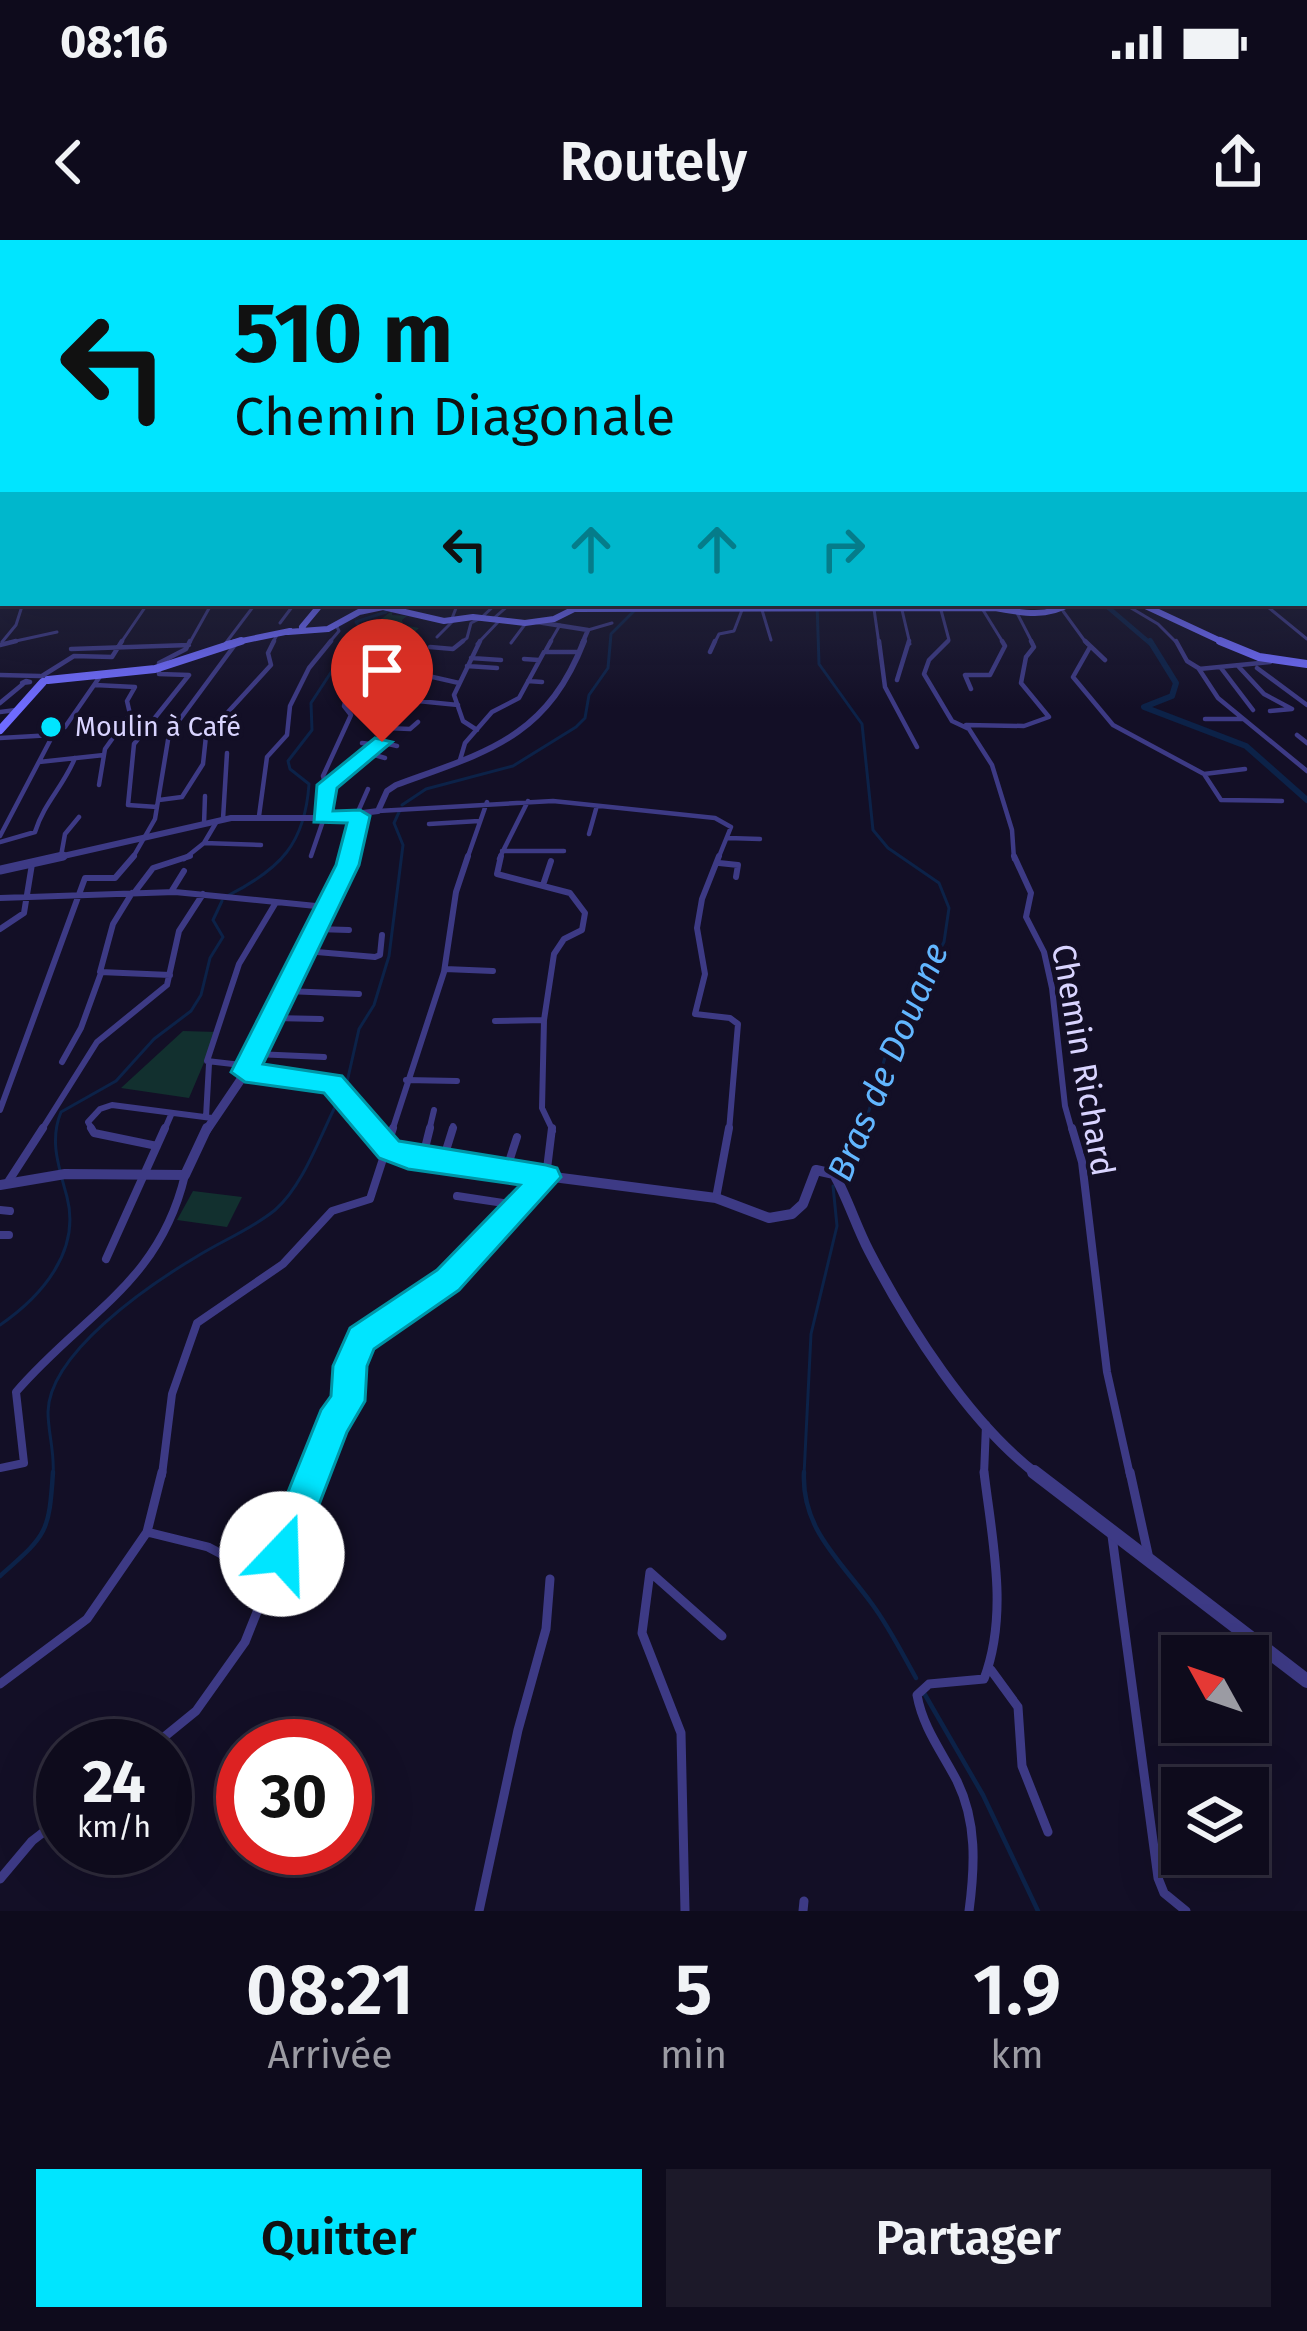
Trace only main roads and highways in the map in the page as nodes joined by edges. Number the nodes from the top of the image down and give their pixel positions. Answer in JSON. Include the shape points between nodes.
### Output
{"nodes":[{"id":1,"x":320,"y":606,"type":"edge"},
{"id":2,"x":669,"y":606,"type":"edge"},
{"id":3,"x":702,"y":606,"type":"edge"},
{"id":4,"x":774,"y":606,"type":"edge"},
{"id":5,"x":913,"y":606,"type":"edge"},
{"id":6,"x":1068,"y":606,"type":"edge"},
{"id":7,"x":1144,"y":606,"type":"edge"},
{"id":8,"x":634,"y":608,"type":"edge"},
{"id":9,"x":758,"y":608,"type":"edge"},
{"id":10,"x":303,"y":629,"type":"junction"},
{"id":11,"x":1307,"y":664,"type":"edge"},
{"id":12,"x":0,"y":734,"type":"edge"}],
"edges":[{"from":1,"to":10,"type":"main road"},
{"from":2,"to":3,"type":"main road"},
{"from":2,"to":8,"type":"main road"},
{"from":3,"to":9,"type":"main road"},
{"from":4,"to":5,"type":"main road"},
{"from":4,"to":9,"type":"main road"},
{"from":5,"to":6,"type":"main road","via":[[1017,613]]},
{"from":7,"to":11,"type":"main road","via":[[1263,664]]},
{"from":8,"to":10,"type":"main road","via":[[570,609],[526,622],[383,607]]},
{"from":10,"to":12,"type":"main road","via":[[158,668],[44,678]]}]}
